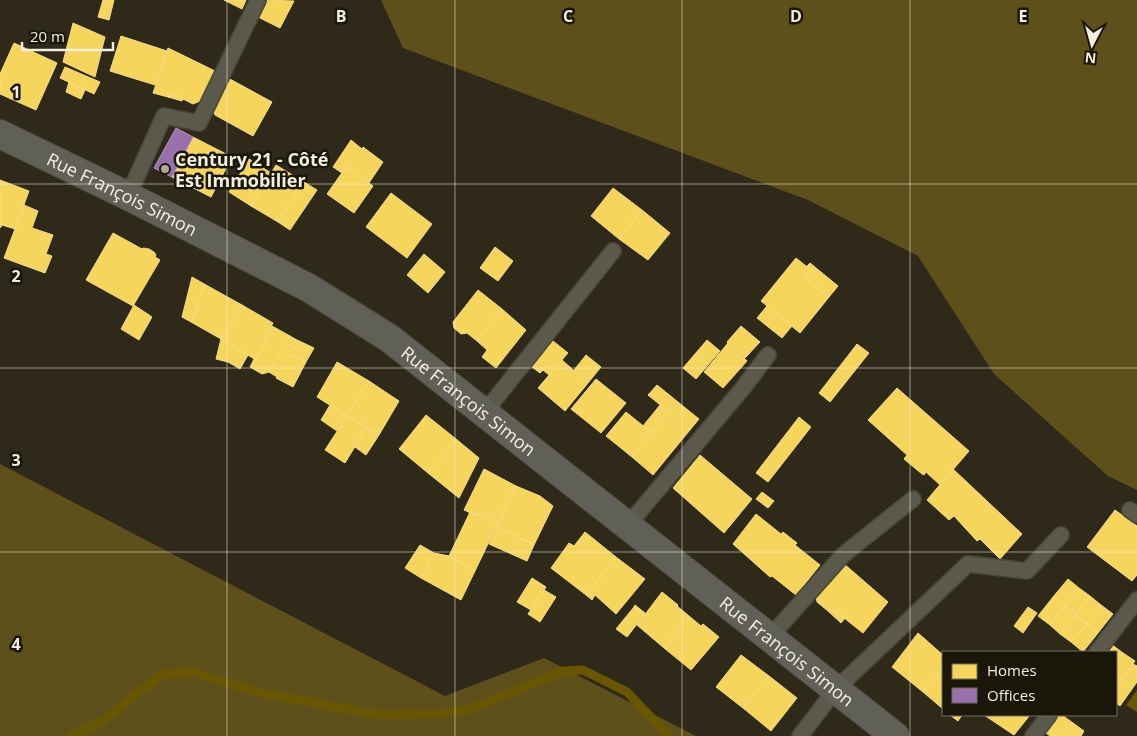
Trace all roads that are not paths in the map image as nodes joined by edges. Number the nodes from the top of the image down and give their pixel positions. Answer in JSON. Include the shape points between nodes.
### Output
{"nodes":[{"id":1,"x":258,"y":0,"type":"edge"},
{"id":2,"x":0,"y":134,"type":"edge"},
{"id":3,"x":128,"y":196,"type":"junction"},
{"id":4,"x":613,"y":251,"type":"dead end"},
{"id":5,"x":768,"y":355,"type":"dead end"},
{"id":6,"x":484,"y":413,"type":"junction"},
{"id":7,"x":913,"y":499,"type":"dead end"},
{"id":8,"x":628,"y":525,"type":"junction"},
{"id":9,"x":1061,"y":535,"type":"dead end"},
{"id":10,"x":1137,"y":600,"type":"edge"},
{"id":11,"x":770,"y":637,"type":"junction"},
{"id":12,"x":1098,"y":651,"type":"edge"},
{"id":13,"x":836,"y":689,"type":"junction"},
{"id":14,"x":1048,"y":716,"type":"edge"},
{"id":15,"x":800,"y":736,"type":"edge"},
{"id":16,"x":895,"y":736,"type":"edge"},
{"id":17,"x":1033,"y":736,"type":"edge"}],
"edges":[{"from":1,"to":3,"type":"lane","via":[[199,124],[164,116]]},
{"from":2,"to":3,"type":"main road","name":"Rue François Simon"},
{"from":3,"to":6,"type":"main road","name":"Rue François Simon","via":[[309,288],[389,338]]},
{"from":4,"to":6,"type":"lane"},
{"from":5,"to":8,"type":"lane"},
{"from":6,"to":8,"type":"main road","name":"Rue François Simon"},
{"from":7,"to":11,"type":"lane","via":[[843,555]]},
{"from":8,"to":11,"type":"main road","name":"Rue François Simon"},
{"from":9,"to":13,"type":"lane","via":[[1027,571],[968,564]]},
{"from":10,"to":12,"type":"lane"},
{"from":11,"to":13,"type":"main road","name":"Rue François Simon"},
{"from":13,"to":15,"type":"lane"},
{"from":13,"to":16,"type":"main road","name":"Rue François Simon"},
{"from":14,"to":17,"type":"lane"}]}
